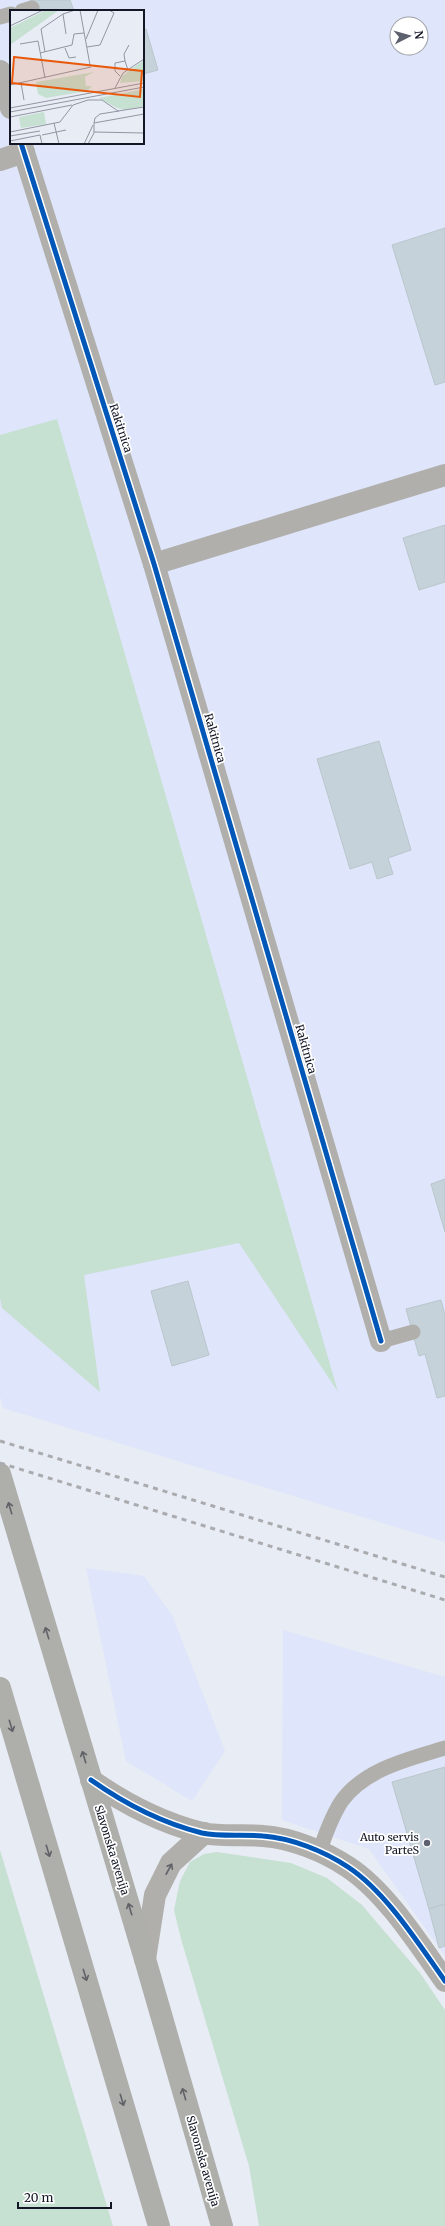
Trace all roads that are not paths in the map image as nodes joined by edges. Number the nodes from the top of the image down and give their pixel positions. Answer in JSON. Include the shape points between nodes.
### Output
{"nodes":[{"id":1,"x":10,"y":14,"type":"edge"},
{"id":2,"x":0,"y":17,"type":"edge"},
{"id":3,"x":0,"y":71,"type":"edge"},
{"id":4,"x":10,"y":105,"type":"edge"},
{"id":5,"x":23,"y":148,"type":"edge"},
{"id":6,"x":0,"y":160,"type":"edge"},
{"id":7,"x":445,"y":475,"type":"edge"},
{"id":8,"x":154,"y":564,"type":"junction"},
{"id":9,"x":413,"y":1332,"type":"dead end"},
{"id":10,"x":381,"y":1341,"type":"joint"},
{"id":11,"x":0,"y":1474,"type":"edge"},
{"id":12,"x":0,"y":1688,"type":"edge"},
{"id":13,"x":445,"y":1748,"type":"edge"},
{"id":14,"x":91,"y":1780,"type":"junction"},
{"id":15,"x":204,"y":1833,"type":"junction"},
{"id":16,"x":319,"y":1853,"type":"junction"},
{"id":17,"x":145,"y":1959,"type":"junction"},
{"id":18,"x":443,"y":1974,"type":"edge"},
{"id":19,"x":159,"y":2226,"type":"edge"},
{"id":20,"x":222,"y":2226,"type":"edge"}],
"edges":[{"from":1,"to":2,"type":"lane"},
{"from":3,"to":4,"type":"street"},
{"from":5,"to":6,"type":"street","name":"Rakitnica"},
{"from":5,"to":8,"type":"street","name":"Rakitnica"},
{"from":7,"to":8,"type":"street"},
{"from":8,"to":10,"type":"street","name":"Rakitnica"},
{"from":9,"to":10,"type":"lane"},
{"from":14,"to":11,"type":"main road","name":"Slavonska avenija","one_way":true},
{"from":12,"to":19,"type":"main road","one_way":true},
{"from":13,"to":16,"type":"lane","via":[[397,1762],[363,1781],[342,1801]]},
{"from":14,"to":15,"type":"street","via":[[156,1818]]},
{"from":17,"to":14,"type":"main road","name":"Slavonska avenija","one_way":true},
{"from":15,"to":16,"type":"street","via":[[265,1836],[306,1846]]},
{"from":17,"to":15,"type":"street","one_way":true,"via":[[155,1895],[171,1863]]},
{"from":16,"to":18,"type":"street","via":[[347,1867],[378,1891]]},
{"from":20,"to":17,"type":"main road","name":"Slavonska avenija","one_way":true}]}
